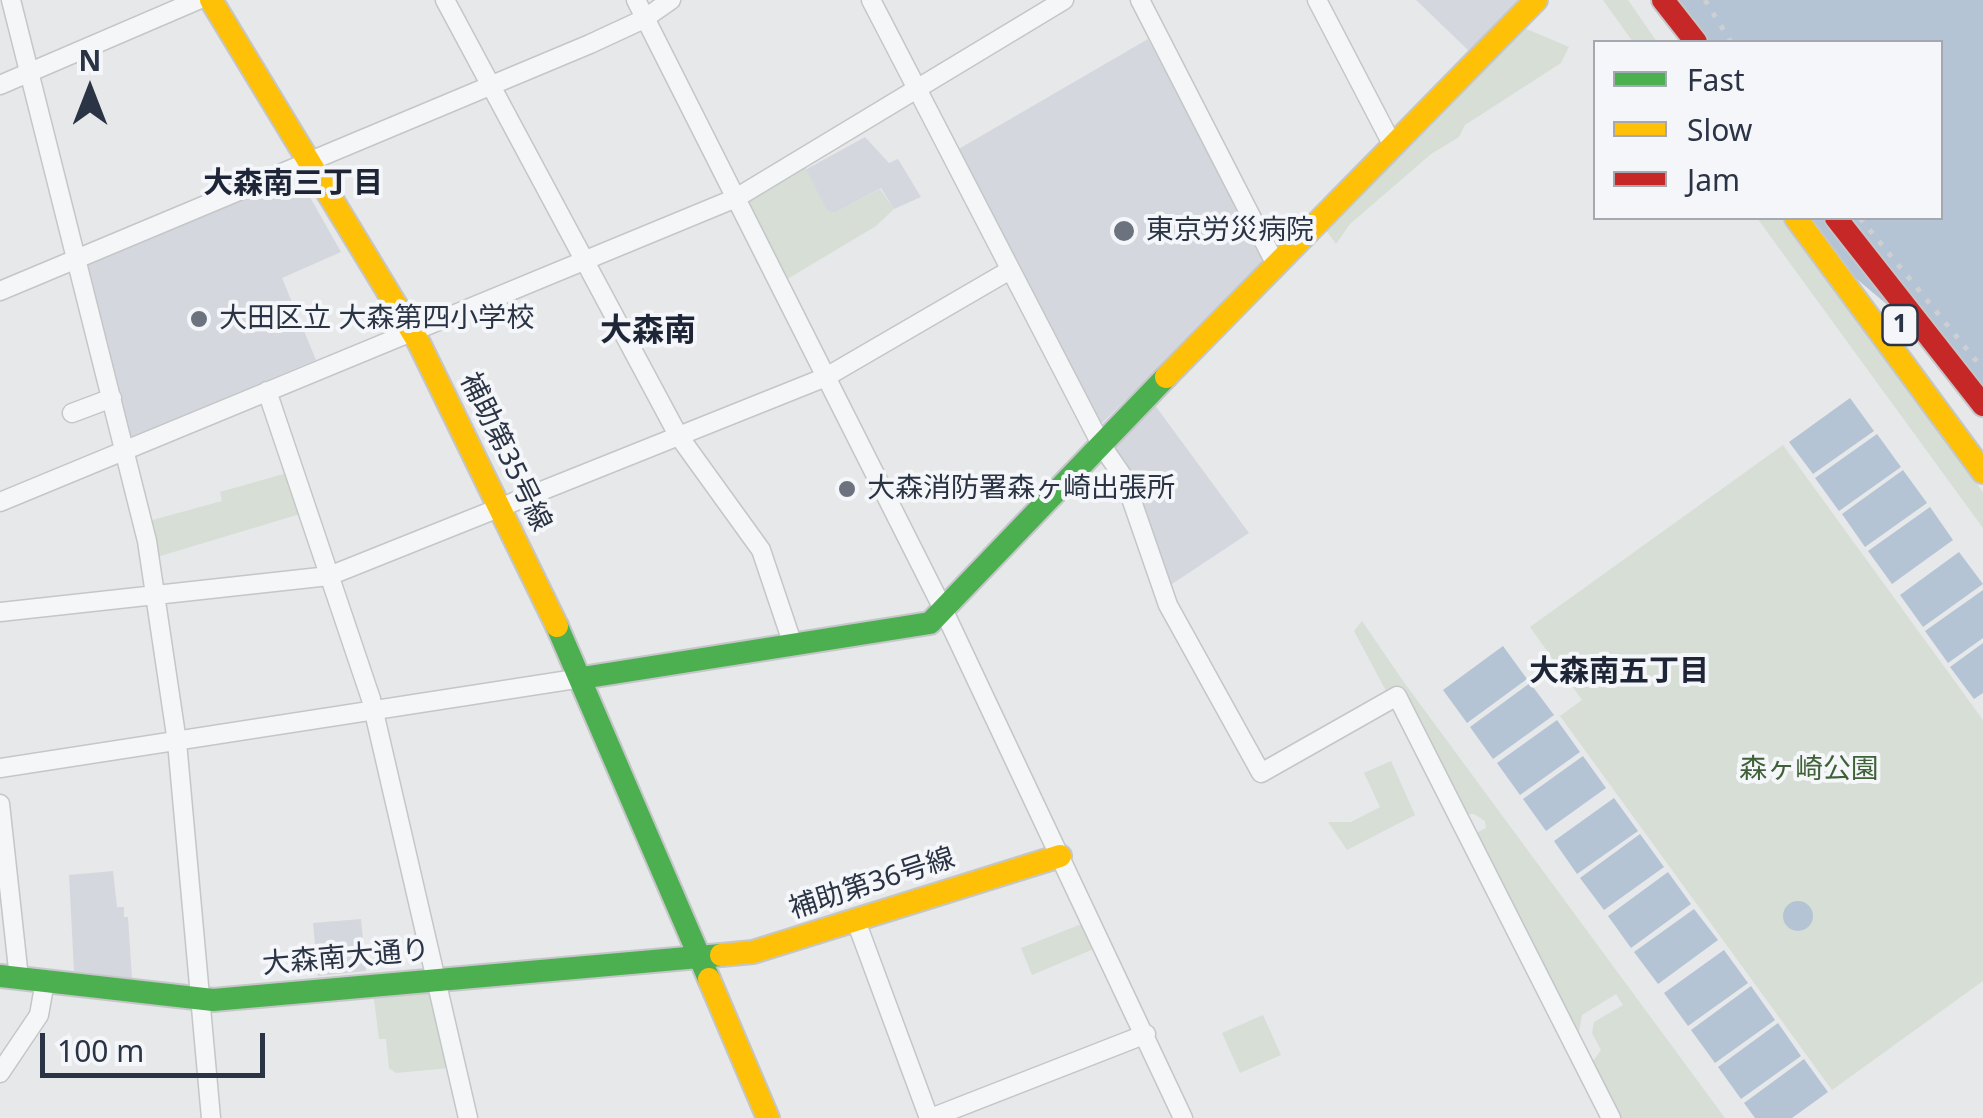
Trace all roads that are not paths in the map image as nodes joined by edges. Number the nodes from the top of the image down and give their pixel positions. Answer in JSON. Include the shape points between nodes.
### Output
{"nodes":[{"id":1,"x":11,"y":0,"type":"edge"},
{"id":2,"x":198,"y":0,"type":"edge"},
{"id":3,"x":211,"y":0,"type":"edge"},
{"id":4,"x":444,"y":0,"type":"edge"},
{"id":5,"x":636,"y":0,"type":"edge"},
{"id":6,"x":671,"y":0,"type":"edge"},
{"id":7,"x":871,"y":0,"type":"edge"},
{"id":8,"x":1064,"y":0,"type":"edge"},
{"id":9,"x":1140,"y":0,"type":"edge"},
{"id":10,"x":1317,"y":0,"type":"edge"},
{"id":11,"x":1536,"y":0,"type":"edge"},
{"id":12,"x":1641,"y":0,"type":"edge"},
{"id":13,"x":1664,"y":0,"type":"edge"},
{"id":14,"x":644,"y":19,"type":"junction"},
{"id":15,"x":1671,"y":40,"type":"edge"},
{"id":16,"x":1694,"y":40,"type":"edge"},
{"id":17,"x":28,"y":70,"type":"junction"},
{"id":18,"x":0,"y":85,"type":"edge"},
{"id":19,"x":490,"y":85,"type":"junction"},
{"id":20,"x":917,"y":89,"type":"junction"},
{"id":21,"x":1392,"y":144,"type":"junction"},
{"id":22,"x":308,"y":159,"type":"junction"},
{"id":23,"x":736,"y":198,"type":"junction"},
{"id":24,"x":1797,"y":220,"type":"edge"},
{"id":25,"x":1815,"y":220,"type":"edge"},
{"id":26,"x":1838,"y":220,"type":"edge"},
{"id":27,"x":76,"y":259,"type":"junction"},
{"id":28,"x":584,"y":260,"type":"junction"},
{"id":29,"x":1275,"y":262,"type":"junction"},
{"id":30,"x":1010,"y":270,"type":"junction"},
{"id":31,"x":0,"y":291,"type":"edge"},
{"id":32,"x":412,"y":330,"type":"junction"},
{"id":33,"x":826,"y":377,"type":"junction"},
{"id":34,"x":267,"y":392,"type":"junction"},
{"id":35,"x":112,"y":398,"type":"junction"},
{"id":36,"x":1983,"y":405,"type":"edge"},
{"id":37,"x":72,"y":412,"type":"dead end"},
{"id":38,"x":678,"y":435,"type":"junction"},
{"id":39,"x":1983,"y":436,"type":"edge"},
{"id":40,"x":1102,"y":446,"type":"junction"},
{"id":41,"x":126,"y":450,"type":"junction"},
{"id":42,"x":1983,"y":472,"type":"edge"},
{"id":43,"x":0,"y":502,"type":"edge"},
{"id":44,"x":498,"y":506,"type":"junction"},
{"id":45,"x":329,"y":576,"type":"junction"},
{"id":46,"x":156,"y":598,"type":"junction"},
{"id":47,"x":943,"y":609,"type":"junction"},
{"id":48,"x":0,"y":612,"type":"edge"},
{"id":49,"x":793,"y":646,"type":"junction"},
{"id":50,"x":582,"y":678,"type":"junction"},
{"id":51,"x":373,"y":711,"type":"junction"},
{"id":52,"x":177,"y":742,"type":"junction"},
{"id":53,"x":0,"y":768,"type":"edge"},
{"id":54,"x":0,"y":804,"type":"edge"},
{"id":55,"x":1060,"y":856,"type":"junction"},
{"id":56,"x":856,"y":921,"type":"junction"},
{"id":57,"x":699,"y":956,"type":"junction"},
{"id":58,"x":10,"y":977,"type":"edge"},
{"id":59,"x":434,"y":980,"type":"junction"},
{"id":60,"x":45,"y":982,"type":"junction"},
{"id":61,"x":200,"y":1000,"type":"junction"},
{"id":62,"x":1146,"y":1034,"type":"junction"},
{"id":63,"x":0,"y":1073,"type":"edge"},
{"id":64,"x":211,"y":1118,"type":"edge"},
{"id":65,"x":468,"y":1118,"type":"edge"},
{"id":66,"x":768,"y":1118,"type":"edge"},
{"id":67,"x":930,"y":1118,"type":"edge"},
{"id":68,"x":1183,"y":1118,"type":"edge"},
{"id":69,"x":1611,"y":1118,"type":"edge"}],
"edges":[{"from":1,"to":17,"type":"street"},
{"from":2,"to":17,"type":"street"},
{"from":3,"to":22,"type":"main road","name":"補助第35号線"},
{"from":4,"to":19,"type":"street"},
{"from":5,"to":14,"type":"street"},
{"from":6,"to":14,"type":"street"},
{"from":7,"to":20,"type":"street"},
{"from":8,"to":20,"type":"street"},
{"from":9,"to":29,"type":"street"},
{"from":10,"to":21,"type":"street"},
{"from":11,"to":21,"type":"main road"},
{"from":12,"to":15,"type":"main road"},
{"from":13,"to":16,"type":"main road"},
{"from":14,"to":19,"type":"street"},
{"from":14,"to":23,"type":"street"},
{"from":17,"to":18,"type":"street"},
{"from":17,"to":27,"type":"street"},
{"from":19,"to":22,"type":"street"},
{"from":19,"to":28,"type":"street"},
{"from":20,"to":23,"type":"street"},
{"from":20,"to":30,"type":"street"},
{"from":21,"to":29,"type":"main road"},
{"from":22,"to":27,"type":"street"},
{"from":22,"to":32,"type":"main road","name":"補助第35号線"},
{"from":23,"to":28,"type":"street"},
{"from":23,"to":33,"type":"street"},
{"from":24,"to":42,"type":"main road"},
{"from":25,"to":39,"type":"main road","number":"1"},
{"from":26,"to":36,"type":"main road","number":"1"},
{"from":27,"to":31,"type":"street"},
{"from":27,"to":35,"type":"street"},
{"from":28,"to":32,"type":"street"},
{"from":28,"to":38,"type":"street"},
{"from":29,"to":40,"type":"main road"},
{"from":30,"to":33,"type":"street"},
{"from":30,"to":40,"type":"street"},
{"from":32,"to":34,"type":"street"},
{"from":32,"to":44,"type":"main road","name":"補助第35号線"},
{"from":33,"to":38,"type":"street"},
{"from":33,"to":47,"type":"street"},
{"from":34,"to":41,"type":"street"},
{"from":34,"to":45,"type":"street"},
{"from":35,"to":37,"type":"street"},
{"from":35,"to":41,"type":"street"},
{"from":38,"to":44,"type":"street"},
{"from":38,"to":49,"type":"street","via":[[761,550]]},
{"from":40,"to":47,"type":"main road"},
{"from":40,"to":69,"type":"street","via":[[1124,478],[1168,605],[1261,773],[1397,696]]},
{"from":41,"to":43,"type":"street"},
{"from":41,"to":46,"type":"street"},
{"from":44,"to":45,"type":"street"},
{"from":44,"to":50,"type":"main road","name":"補助第35号線"},
{"from":45,"to":46,"type":"street"},
{"from":45,"to":51,"type":"street"},
{"from":46,"to":48,"type":"street"},
{"from":46,"to":52,"type":"street"},
{"from":47,"to":49,"type":"main road","via":[[914,627]]},
{"from":47,"to":55,"type":"street"},
{"from":49,"to":50,"type":"main road"},
{"from":50,"to":51,"type":"street"},
{"from":50,"to":57,"type":"main road","name":"補助第35号線"},
{"from":51,"to":52,"type":"street"},
{"from":51,"to":59,"type":"street"},
{"from":52,"to":53,"type":"street"},
{"from":52,"to":61,"type":"street"},
{"from":54,"to":58,"type":"street"},
{"from":55,"to":56,"type":"main road","name":"補助第36号線"},
{"from":55,"to":62,"type":"street"},
{"from":56,"to":57,"type":"main road","name":"補助第36号線","via":[[753,952]]},
{"from":56,"to":67,"type":"street"},
{"from":57,"to":59,"type":"main road","name":"大森南大通り"},
{"from":57,"to":66,"type":"main road","name":"補助第35号線"},
{"from":58,"to":60,"type":"main road","name":"大森南大通り"},
{"from":59,"to":61,"type":"main road","name":"大森南大通り"},
{"from":59,"to":65,"type":"street"},
{"from":60,"to":61,"type":"main road","name":"大森南大通り"},
{"from":60,"to":63,"type":"street","via":[[38,1015]]},
{"from":61,"to":64,"type":"street"},
{"from":62,"to":67,"type":"street"},
{"from":62,"to":68,"type":"street"}]}
